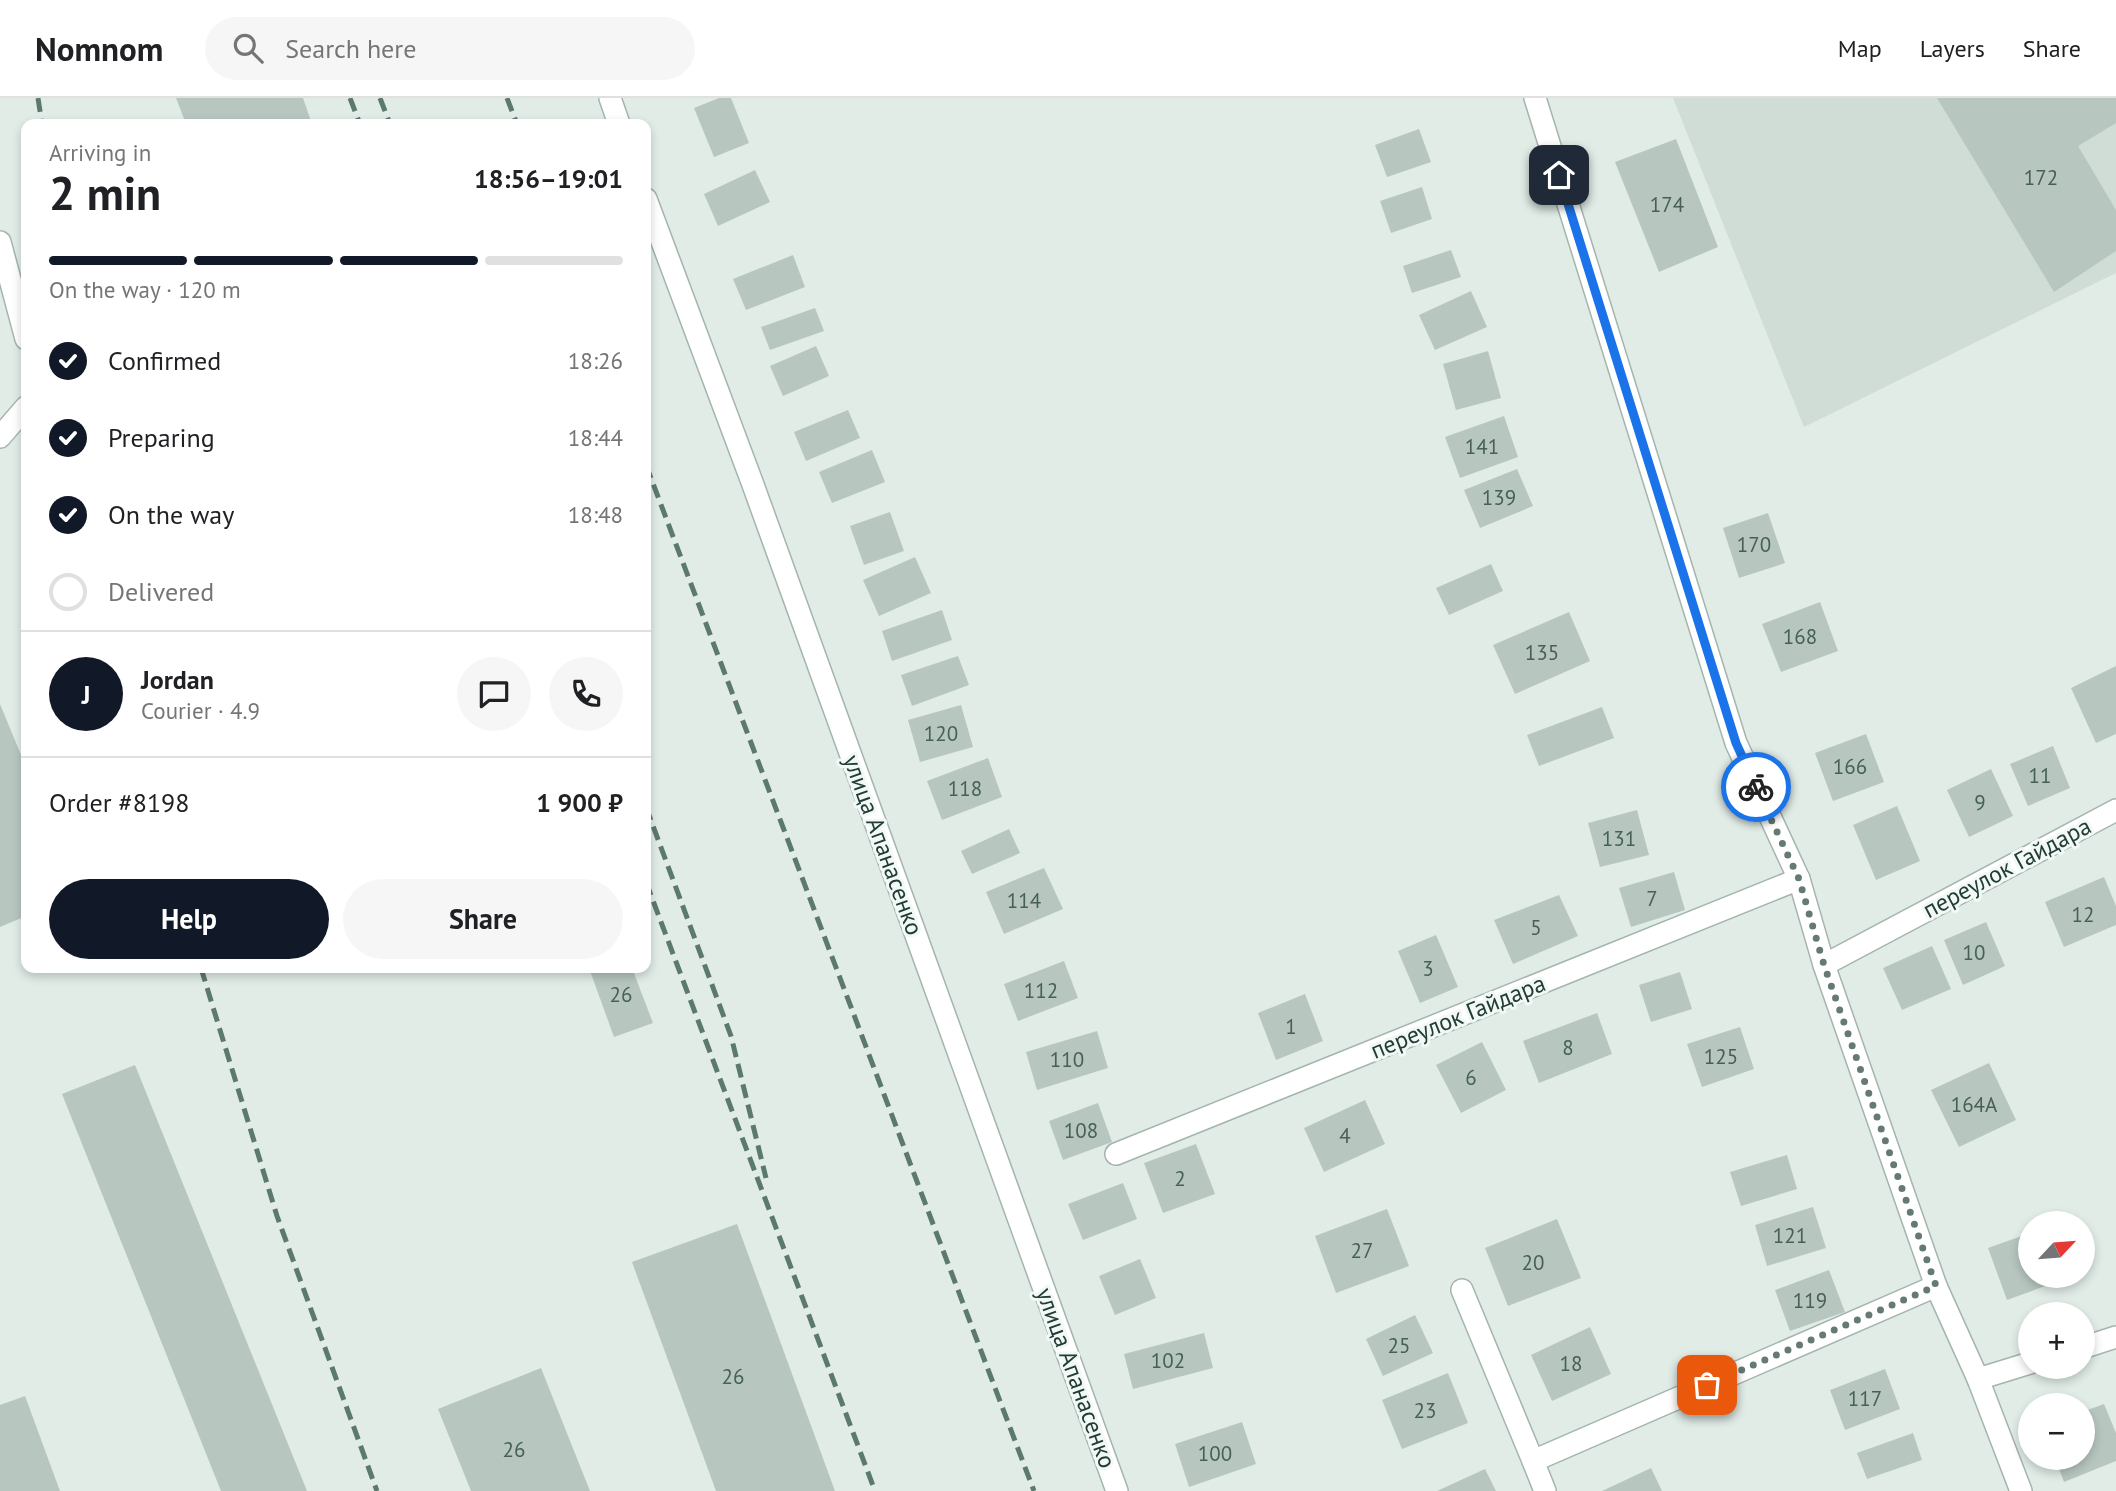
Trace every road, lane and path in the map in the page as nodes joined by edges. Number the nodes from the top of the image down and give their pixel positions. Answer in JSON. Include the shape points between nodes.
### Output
{"nodes":[{"id":1,"x":610,"y":98,"type":"edge"},
{"id":2,"x":1535,"y":98,"type":"edge"},
{"id":3,"x":617,"y":119,"type":"edge"},
{"id":4,"x":651,"y":213,"type":"edge"},
{"id":5,"x":0,"y":242,"type":"edge"},
{"id":6,"x":21,"y":320,"type":"edge"},
{"id":7,"x":21,"y":413,"type":"edge"},
{"id":8,"x":0,"y":437,"type":"edge"},
{"id":9,"x":2116,"y":810,"type":"edge"},
{"id":10,"x":1799,"y":879,"type":"junction"},
{"id":11,"x":1824,"y":965,"type":"junction"},
{"id":12,"x":1116,"y":1154,"type":"dead end"},
{"id":13,"x":1936,"y":1286,"type":"junction"},
{"id":14,"x":1462,"y":1290,"type":"dead end"},
{"id":15,"x":2116,"y":1337,"type":"edge"},
{"id":16,"x":2095,"y":1344,"type":"edge"},
{"id":17,"x":2018,"y":1367,"type":"edge"},
{"id":18,"x":1978,"y":1379,"type":"junction"},
{"id":19,"x":1533,"y":1461,"type":"junction"},
{"id":20,"x":1117,"y":1491,"type":"edge"},
{"id":21,"x":1545,"y":1491,"type":"edge"},
{"id":22,"x":2021,"y":1491,"type":"edge"}],
"edges":[{"from":1,"to":3,"type":"street"},
{"from":2,"to":10,"type":"street","via":[[1736,743]]},
{"from":4,"to":20,"type":"street","name":"улица Апанасенко"},
{"from":5,"to":6,"type":"street"},
{"from":7,"to":8,"type":"street"},
{"from":9,"to":11,"type":"street","name":"переулок Гайдара"},
{"from":10,"to":11,"type":"street"},
{"from":10,"to":12,"type":"street","name":"переулок Гайдара"},
{"from":11,"to":13,"type":"street"},
{"from":13,"to":18,"type":"street"},
{"from":13,"to":19,"type":"street"},
{"from":14,"to":19,"type":"street"},
{"from":15,"to":16,"type":"street"},
{"from":17,"to":18,"type":"street"},
{"from":18,"to":22,"type":"street"},
{"from":19,"to":21,"type":"street"}]}
